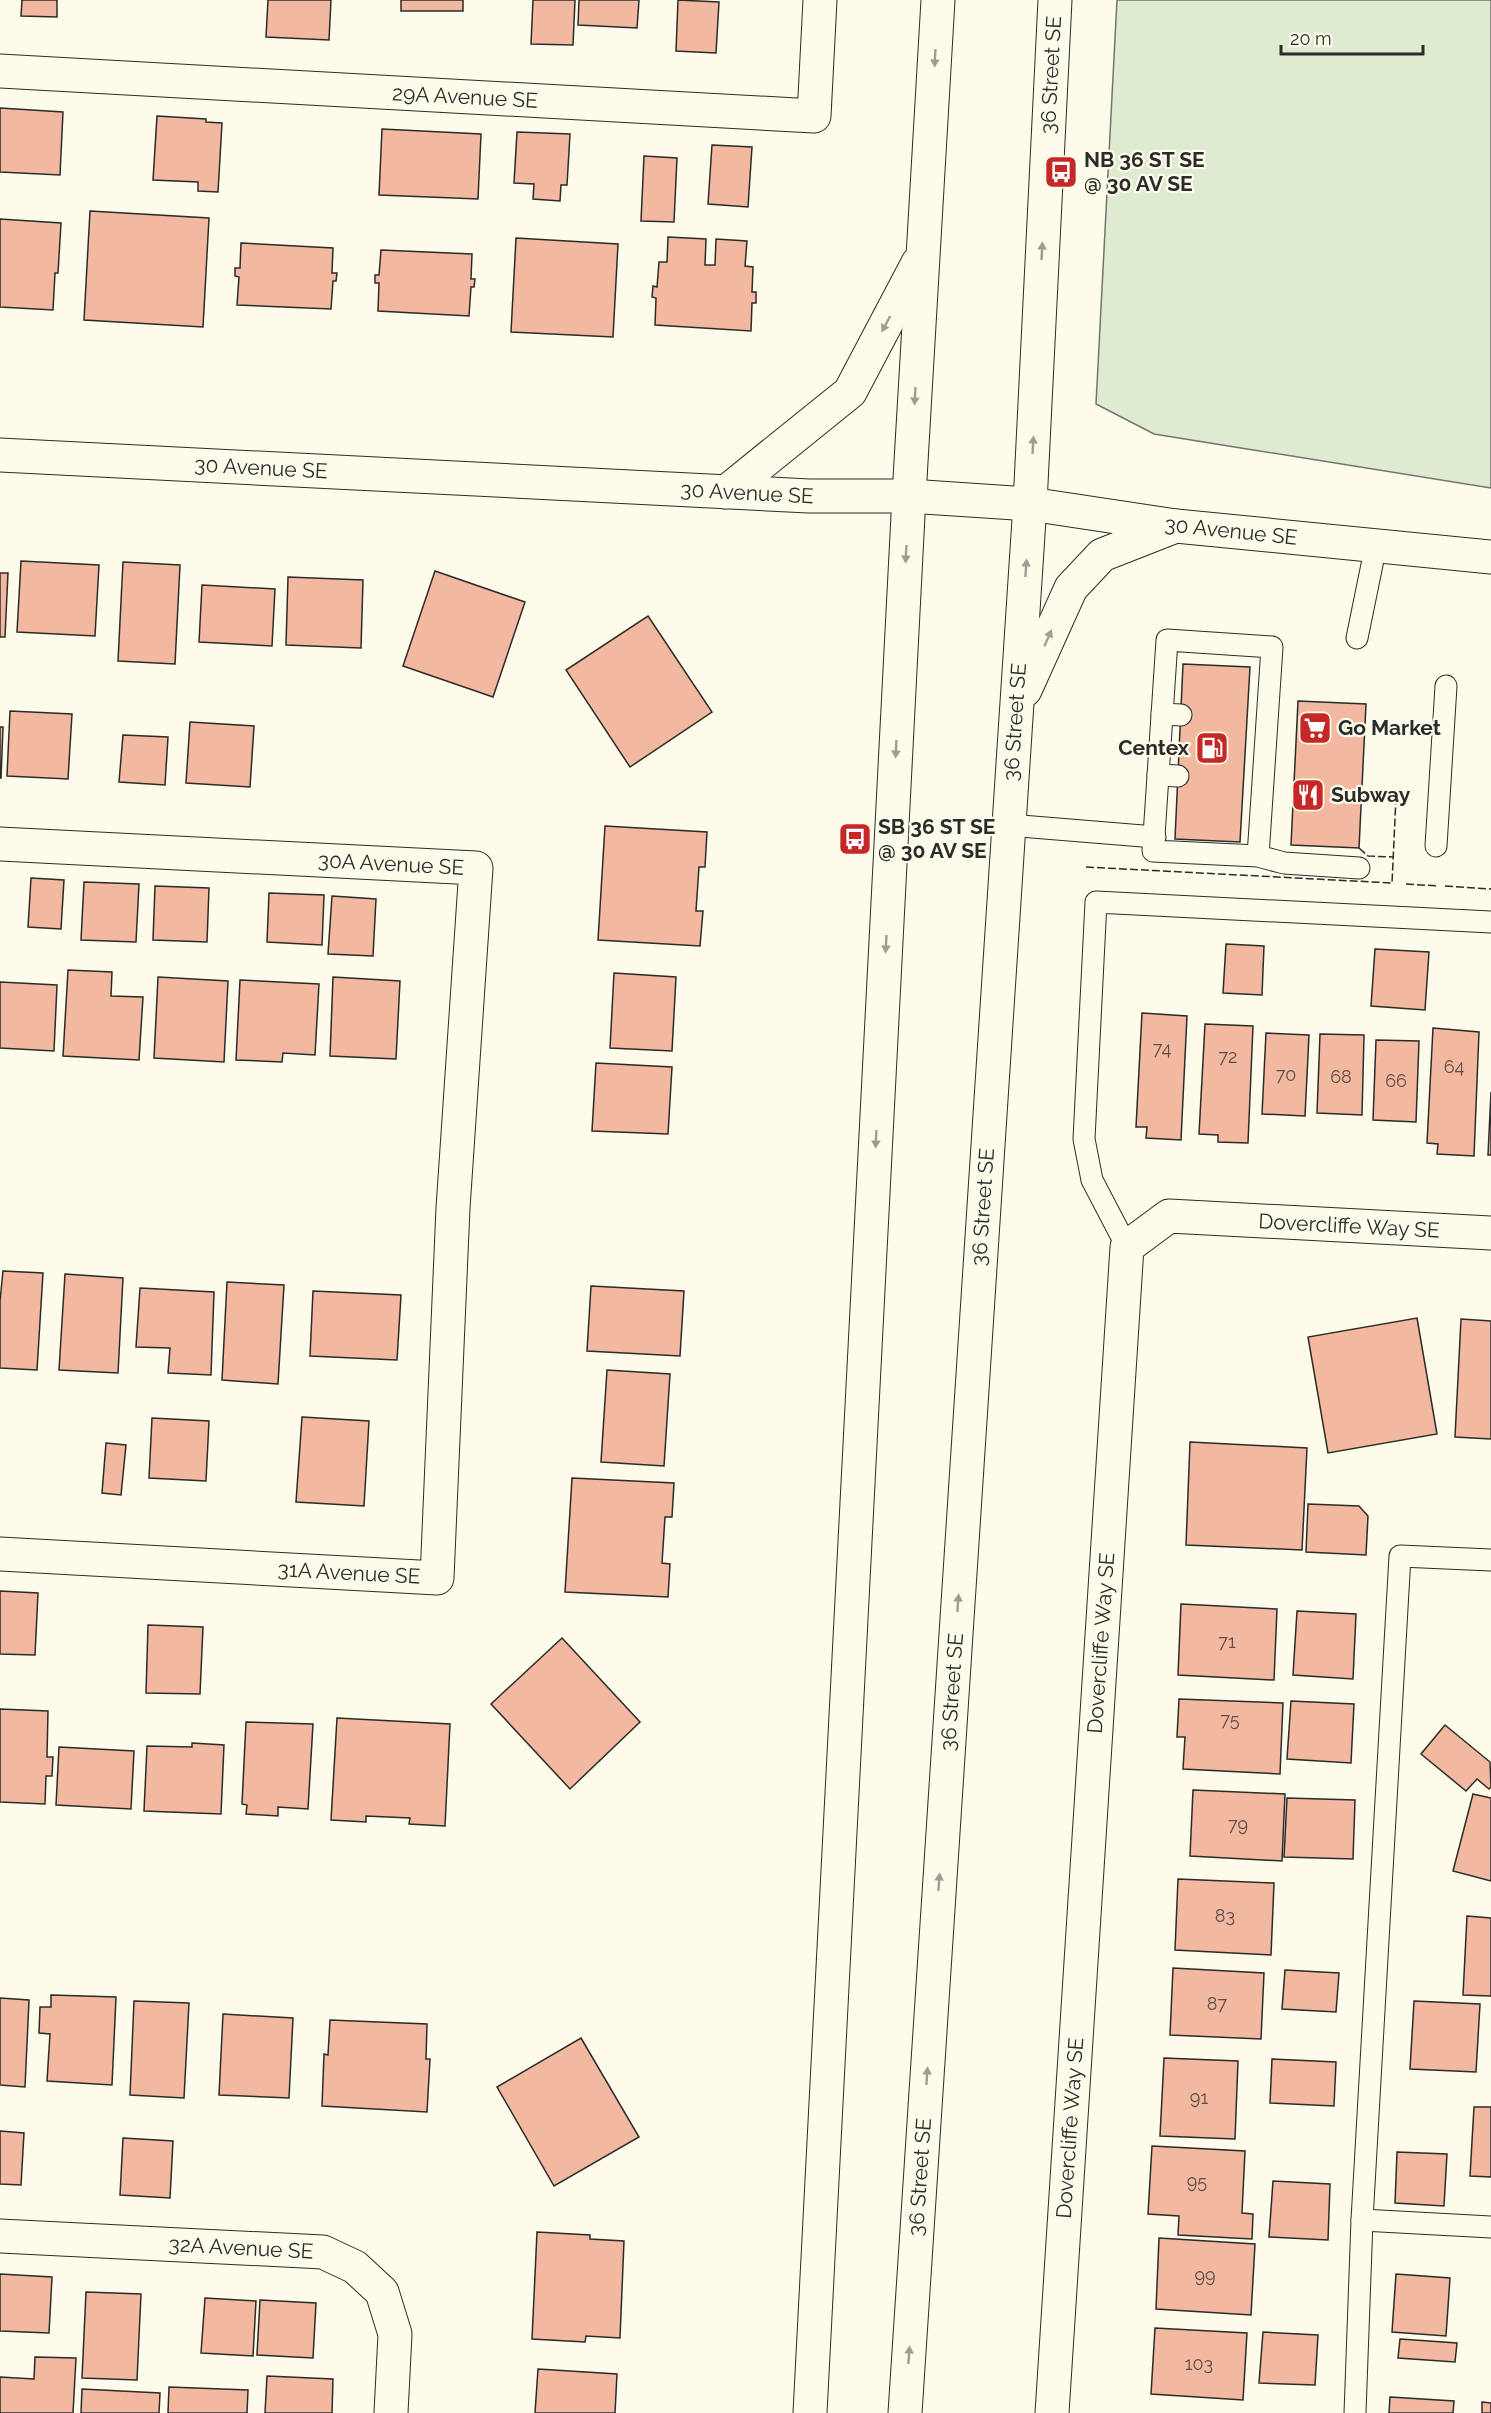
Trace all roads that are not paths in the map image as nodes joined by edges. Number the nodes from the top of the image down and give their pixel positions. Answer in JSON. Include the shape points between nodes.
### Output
{"nodes":[{"id":1,"x":820,"y":0,"type":"edge"},
{"id":2,"x":938,"y":0,"type":"edge"},
{"id":3,"x":1055,"y":0,"type":"edge"},
{"id":4,"x":0,"y":71,"type":"edge"},
{"id":5,"x":923,"y":253,"type":"junction"},
{"id":6,"x":0,"y":455,"type":"edge"},
{"id":7,"x":726,"y":492,"type":"junction"},
{"id":8,"x":909,"y":496,"type":"junction"},
{"id":9,"x":1030,"y":504,"type":"junction"},
{"id":10,"x":1176,"y":526,"type":"junction"},
{"id":11,"x":1376,"y":545,"type":"junction"},
{"id":12,"x":1491,"y":556,"type":"edge"},
{"id":13,"x":1357,"y":638,"type":"dead end"},
{"id":14,"x":1446,"y":686,"type":"dead end"},
{"id":15,"x":1016,"y":711,"type":"junction"},
{"id":16,"x":1008,"y":825,"type":"junction"},
{"id":17,"x":1155,"y":837,"type":"junction"},
{"id":18,"x":0,"y":844,"type":"edge"},
{"id":19,"x":1437,"y":846,"type":"dead end"},
{"id":20,"x":1258,"y":856,"type":"junction"},
{"id":21,"x":1359,"y":868,"type":"dead end"},
{"id":22,"x":1491,"y":922,"type":"edge"},
{"id":23,"x":453,"y":1208,"type":"joint"},
{"id":24,"x":1491,"y":1233,"type":"edge"},
{"id":25,"x":1127,"y":1247,"type":"junction"},
{"id":26,"x":0,"y":1554,"type":"edge"},
{"id":27,"x":1491,"y":1560,"type":"edge"},
{"id":28,"x":1362,"y":2220,"type":"junction"},
{"id":29,"x":1491,"y":2227,"type":"edge"},
{"id":30,"x":0,"y":2236,"type":"edge"},
{"id":31,"x":391,"y":2413,"type":"edge"},
{"id":32,"x":810,"y":2413,"type":"edge"},
{"id":33,"x":905,"y":2413,"type":"edge"},
{"id":34,"x":1052,"y":2413,"type":"edge"},
{"id":35,"x":1355,"y":2413,"type":"edge"}],
"edges":[{"from":1,"to":4,"type":"street","name":"29A Avenue SE","via":[[814,116]]},
{"from":2,"to":5,"type":"street","one_way":true},
{"from":9,"to":3,"type":"street","name":"36 Street SE","one_way":true},
{"from":5,"to":7,"type":"street","one_way":true,"via":[[850,392]]},
{"from":5,"to":8,"type":"street","one_way":true},
{"from":6,"to":7,"type":"street","name":"30 Avenue SE"},
{"from":7,"to":8,"type":"street","name":"30 Avenue SE"},
{"from":8,"to":9,"type":"street","name":"30 Avenue SE"},
{"from":8,"to":32,"type":"street","one_way":true},
{"from":9,"to":10,"type":"street","name":"30 Avenue SE"},
{"from":15,"to":9,"type":"street","name":"36 Street SE","one_way":true},
{"from":10,"to":11,"type":"street","name":"30 Avenue SE"},
{"from":15,"to":10,"type":"street","one_way":true,"via":[[1071,588],[1102,555]]},
{"from":11,"to":12,"type":"street","name":"30 Avenue SE"},
{"from":11,"to":13,"type":"lane"},
{"from":14,"to":19,"type":"lane"},
{"from":15,"to":16,"type":"street","name":"36 Street SE"},
{"from":16,"to":17,"type":"lane"},
{"from":33,"to":16,"type":"street","name":"36 Street SE","one_way":true},
{"from":17,"to":20,"type":"lane","via":[[1154,851]]},
{"from":17,"to":20,"type":"lane","via":[[1168,776],[1172,715],[1167,640],[1272,647],[1257,719],[1253,782]]},
{"from":18,"to":23,"type":"street","name":"30A Avenue SE","via":[[476,868]]},
{"from":20,"to":21,"type":"lane","via":[[1284,863]]},
{"from":22,"to":25,"type":"lane","via":[[1096,902],[1084,1139],[1092,1180]]},
{"from":23,"to":26,"type":"street","name":"31A Avenue SE","via":[[437,1578]]},
{"from":24,"to":25,"type":"street","name":"Dovercliffe Way SE","via":[[1169,1216]]},
{"from":25,"to":34,"type":"street","name":"Dovercliffe Way SE"},
{"from":27,"to":28,"type":"lane","via":[[1400,1556]]},
{"from":28,"to":29,"type":"lane"},
{"from":28,"to":35,"type":"lane"},
{"from":30,"to":31,"type":"street","name":"32A Avenue SE","via":[[323,2252],[355,2266],[382,2292],[395,2334]]}]}
